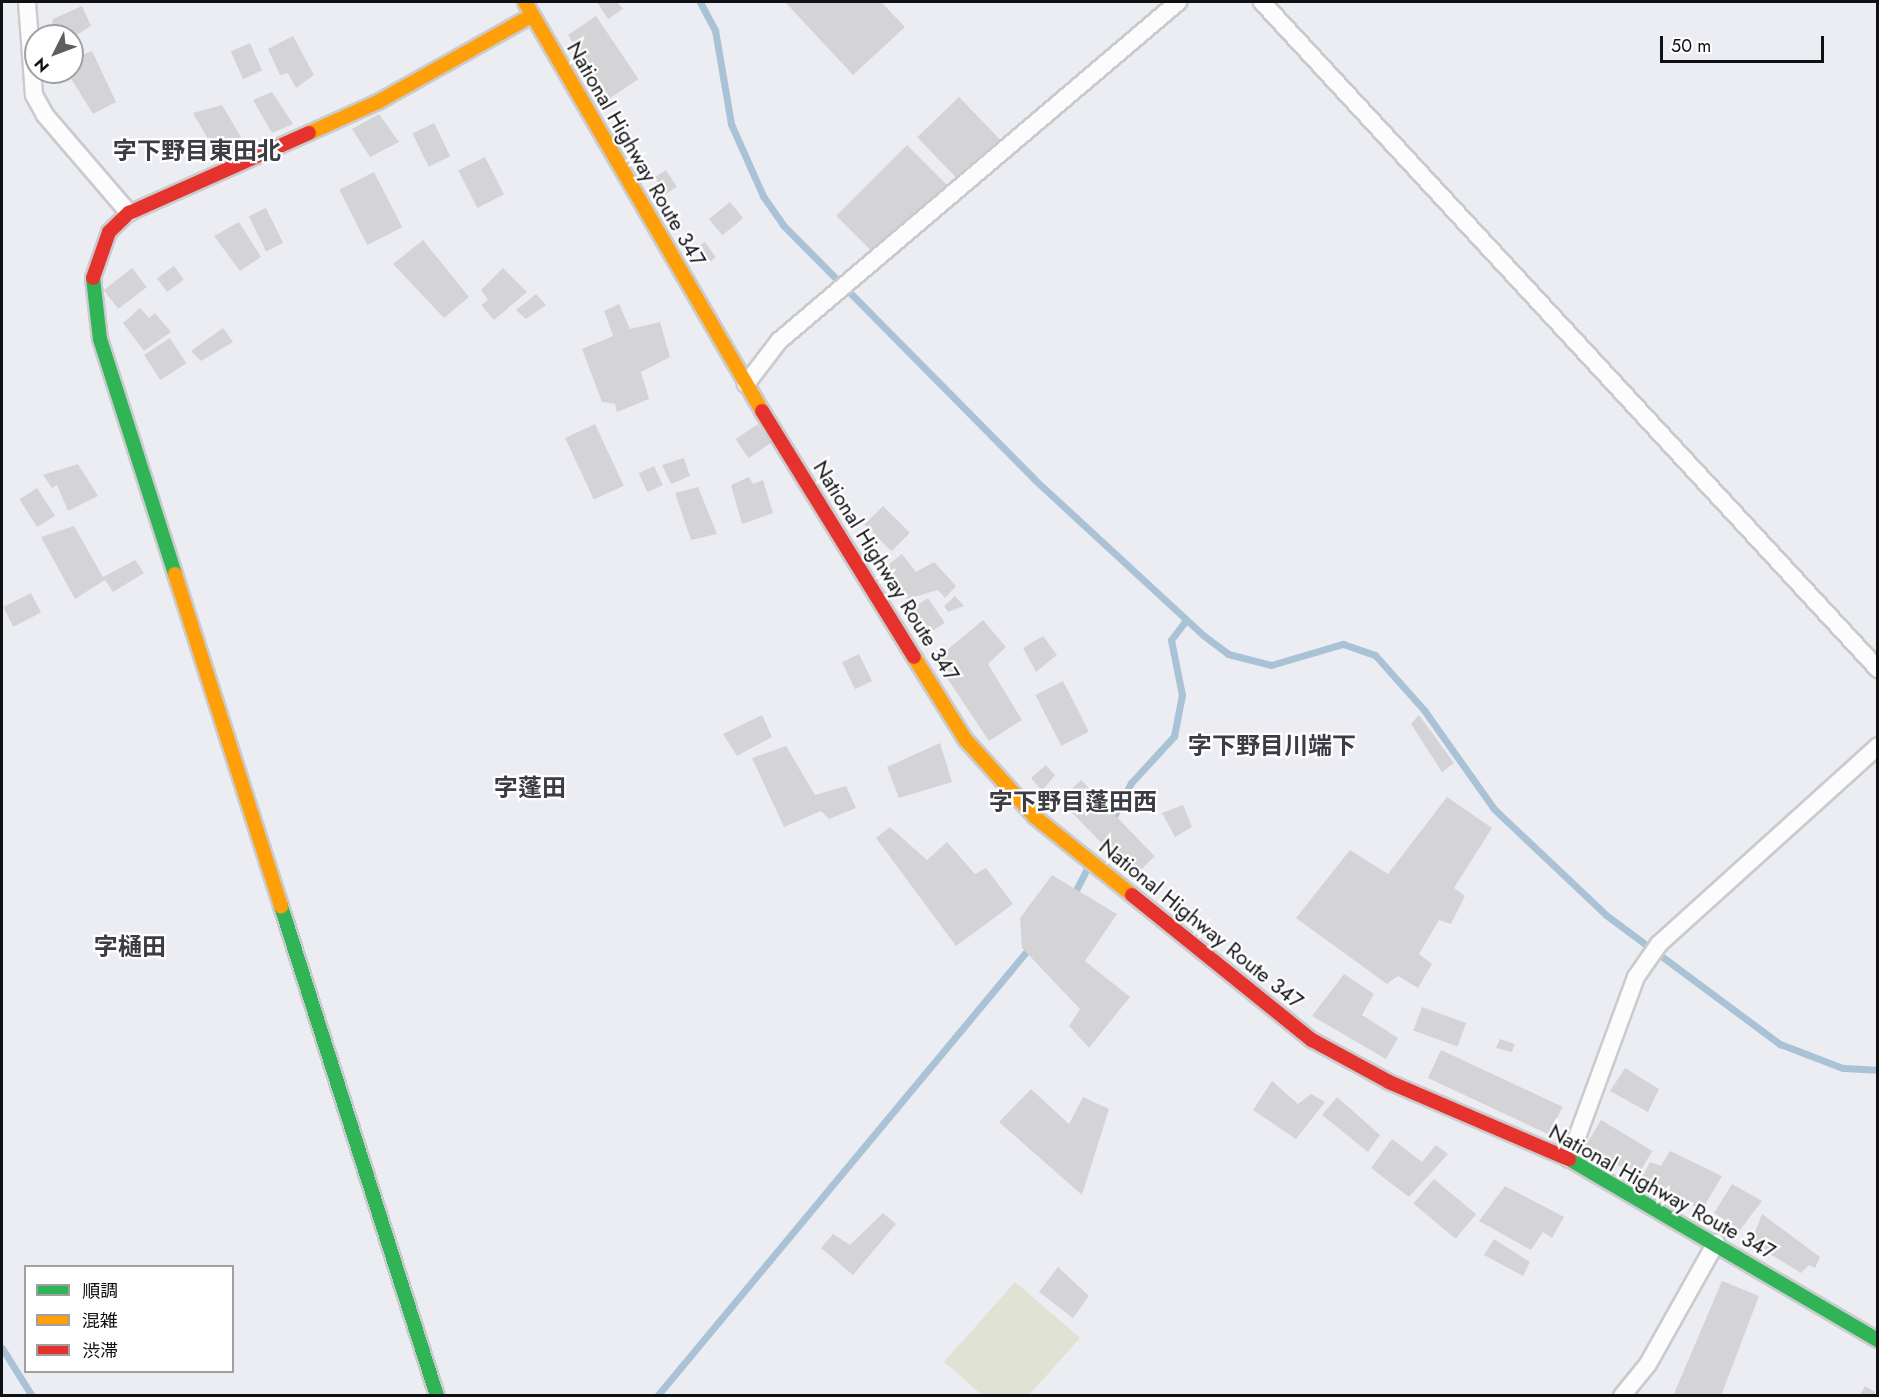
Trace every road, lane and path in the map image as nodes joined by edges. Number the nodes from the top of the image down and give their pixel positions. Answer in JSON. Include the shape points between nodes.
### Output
{"nodes":[{"id":1,"x":27,"y":2,"type":"edge"},
{"id":2,"x":525,"y":2,"type":"edge"},
{"id":3,"x":1178,"y":2,"type":"edge"},
{"id":4,"x":1262,"y":2,"type":"edge"},
{"id":5,"x":531,"y":16,"type":"junction"},
{"id":6,"x":129,"y":213,"type":"junction"},
{"id":7,"x":746,"y":384,"type":"junction"},
{"id":8,"x":1878,"y":669,"type":"edge"},
{"id":9,"x":1878,"y":746,"type":"edge"},
{"id":10,"x":1569,"y":1159,"type":"junction"},
{"id":11,"x":1716,"y":1243,"type":"junction"},
{"id":12,"x":1878,"y":1340,"type":"edge"},
{"id":13,"x":437,"y":1395,"type":"edge"},
{"id":14,"x":1622,"y":1395,"type":"edge"}],
"edges":[{"from":1,"to":6,"type":"street","via":[[34,95]]},
{"from":2,"to":5,"type":"main road","name":"National Highway Route 347"},
{"from":3,"to":7,"type":"street","via":[[830,302],[779,341]]},
{"from":4,"to":8,"type":"street"},
{"from":5,"to":6,"type":"main road","via":[[378,102]]},
{"from":5,"to":7,"type":"main road","name":"National Highway Route 347"},
{"from":6,"to":13,"type":"main road","via":[[109,232],[98,254],[92,281],[96,323]]},
{"from":7,"to":10,"type":"main road","name":"National Highway Route 347","via":[[965,739],[1035,817],[1312,1040],[1389,1083]]},
{"from":9,"to":10,"type":"street","via":[[1659,944],[1647,961],[1610,1042]]},
{"from":10,"to":11,"type":"main road","name":"National Highway Route 347"},
{"from":11,"to":12,"type":"main road","name":"National Highway Route 347"},
{"from":11,"to":14,"type":"street","via":[[1648,1364]]}]}
